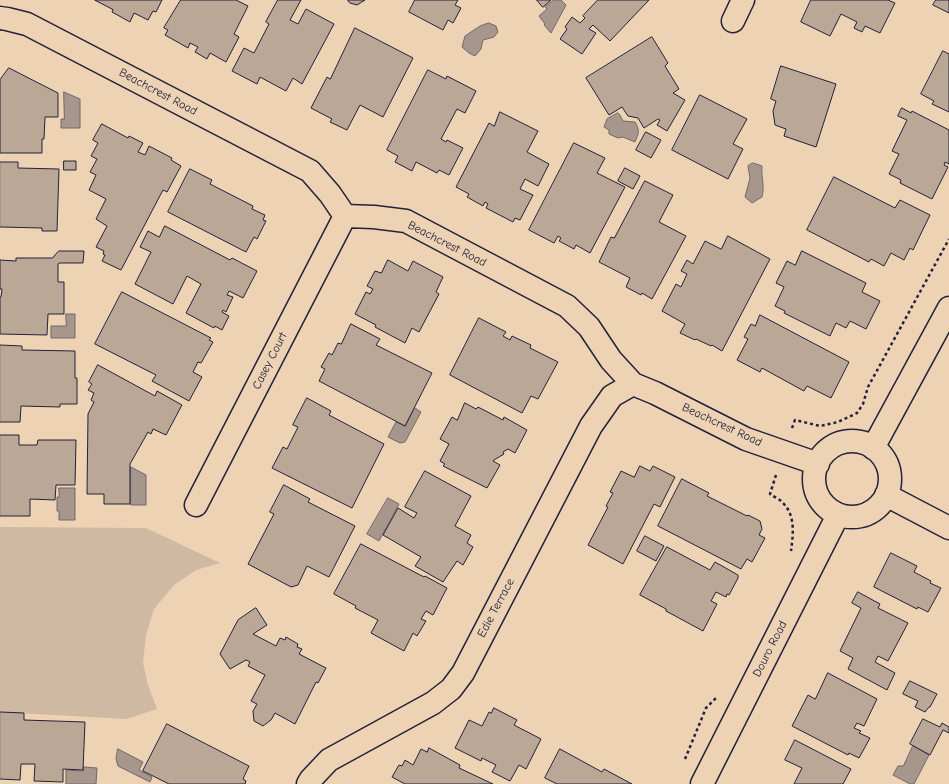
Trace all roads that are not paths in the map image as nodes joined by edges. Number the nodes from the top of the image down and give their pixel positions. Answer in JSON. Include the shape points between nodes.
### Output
{"nodes":[{"id":1,"x":743,"y":0,"type":"edge"},
{"id":2,"x":0,"y":18,"type":"edge"},
{"id":3,"x":733,"y":21,"type":"dead end"},
{"id":4,"x":345,"y":216,"type":"junction"},
{"id":5,"x":949,"y":308,"type":"edge"},
{"id":6,"x":633,"y":384,"type":"junction"},
{"id":7,"x":873,"y":448,"type":"junction"},
{"id":8,"x":818,"y":464,"type":"junction"},
{"id":9,"x":886,"y":495,"type":"junction"},
{"id":10,"x":196,"y":505,"type":"dead end"},
{"id":11,"x":838,"y":515,"type":"junction"},
{"id":12,"x":949,"y":528,"type":"edge"},
{"id":13,"x":308,"y":784,"type":"edge"},
{"id":14,"x":702,"y":784,"type":"edge"}],
"edges":[{"from":1,"to":3,"type":"street"},
{"from":2,"to":4,"type":"street","name":"Beachcrest Road","via":[[27,24],[310,171]]},
{"from":4,"to":6,"type":"street","name":"Beachcrest Road","via":[[406,221],[567,306],[589,327],[611,360]]},
{"from":4,"to":10,"type":"street","name":"Casey Court"},
{"from":5,"to":7,"type":"street"},
{"from":6,"to":8,"type":"street","name":"Beachcrest Road","via":[[746,439]]},
{"from":6,"to":13,"type":"street","name":"Edie Terrace","via":[[612,396],[591,426],[463,673],[451,689],[433,703],[330,760]]},
{"from":7,"to":8,"type":"street","via":[[856,442],[846,442],[829,450]]},
{"from":7,"to":9,"type":"street","via":[[882,457],[888,469],[889,487]]},
{"from":8,"to":11,"type":"street","via":[[814,474],[817,494],[826,506]]},
{"from":9,"to":11,"type":"street","via":[[878,506],[866,514],[857,517]]},
{"from":9,"to":12,"type":"street"},
{"from":11,"to":14,"type":"street","name":"Douro Road"}]}
